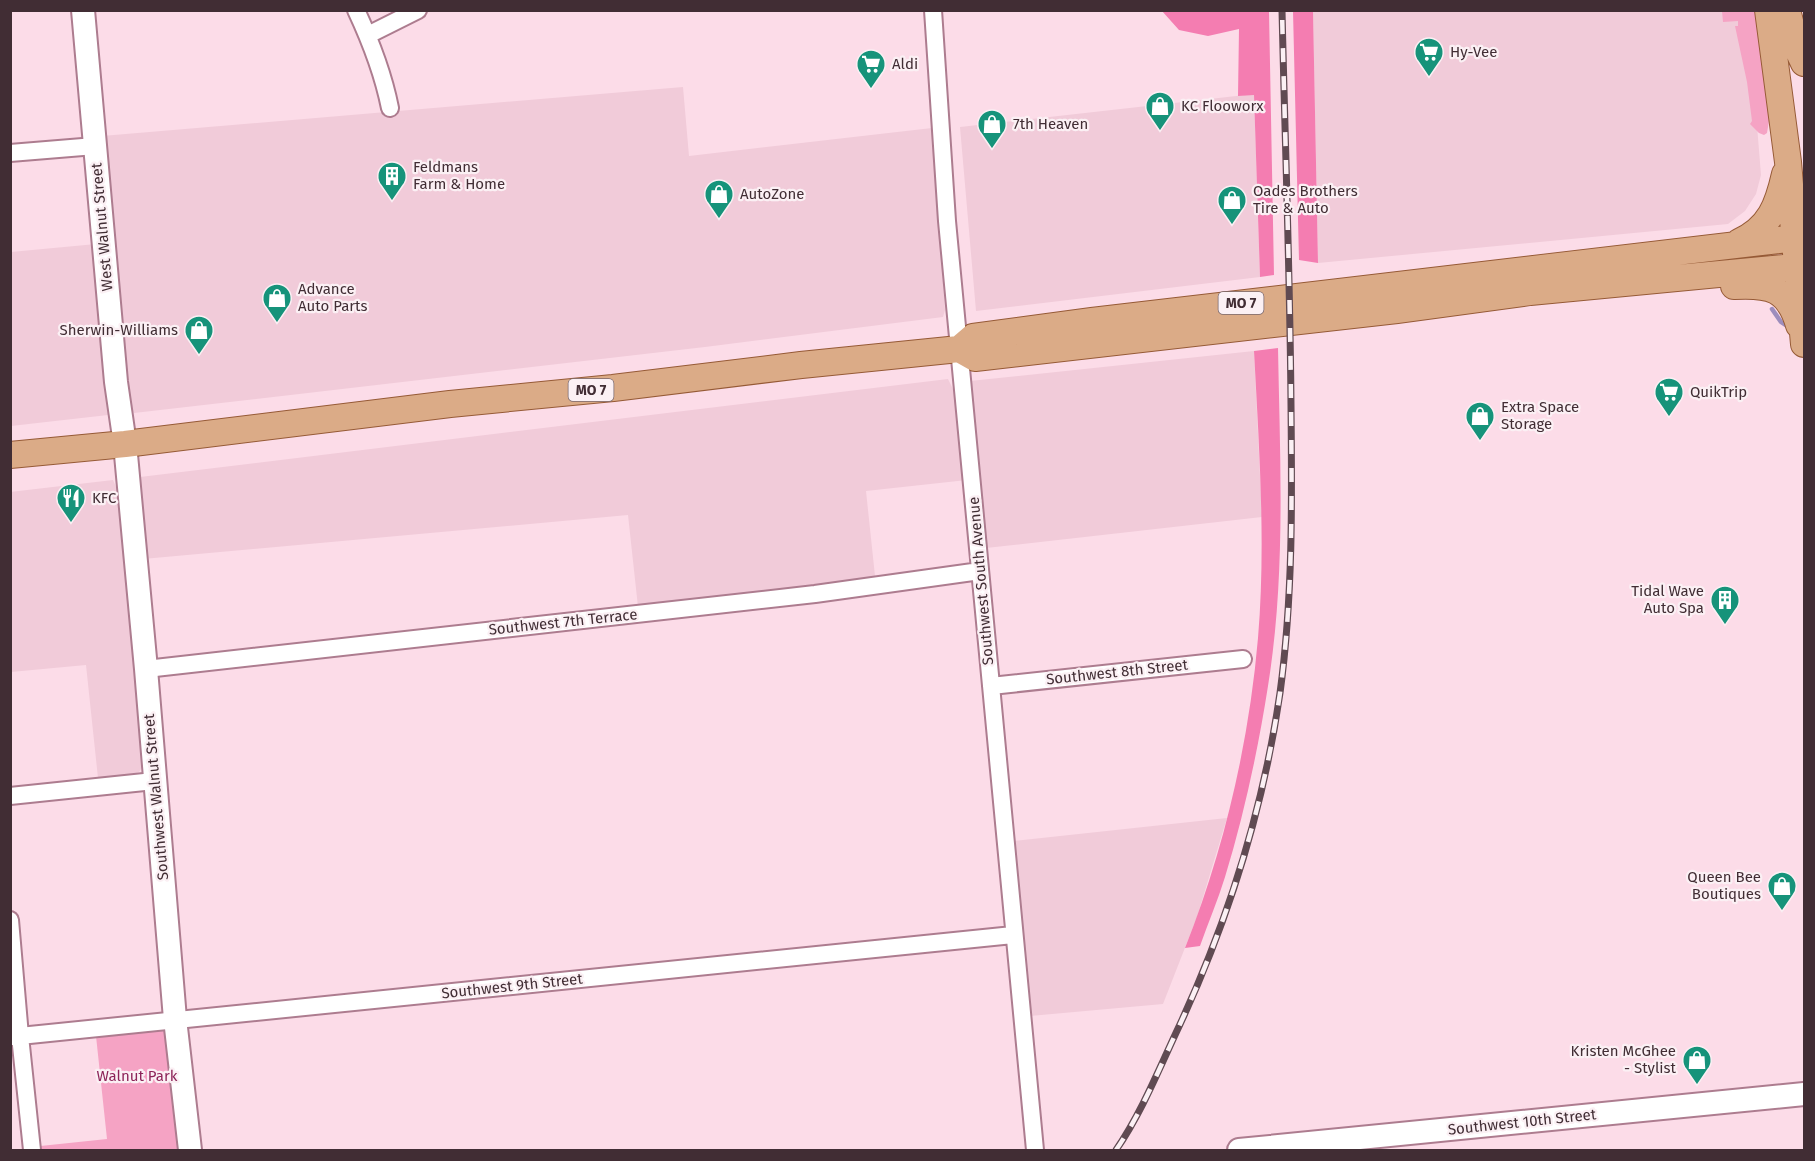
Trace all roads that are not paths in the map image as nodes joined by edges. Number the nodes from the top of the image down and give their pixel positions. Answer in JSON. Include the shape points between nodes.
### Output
{"nodes":[{"id":1,"x":83,"y":10,"type":"edge"},
{"id":2,"x":356,"y":10,"type":"edge"},
{"id":3,"x":418,"y":10,"type":"edge"},
{"id":4,"x":933,"y":10,"type":"edge"},
{"id":5,"x":1768,"y":10,"type":"edge"},
{"id":6,"x":1786,"y":10,"type":"edge"},
{"id":7,"x":368,"y":35,"type":"junction"},
{"id":8,"x":1804,"y":63,"type":"edge"},
{"id":9,"x":390,"y":108,"type":"dead end"},
{"id":10,"x":95,"y":146,"type":"junction"},
{"id":11,"x":10,"y":153,"type":"edge"},
{"id":12,"x":1788,"y":162,"type":"junction"},
{"id":13,"x":1800,"y":237,"type":"edge"},
{"id":14,"x":1737,"y":244,"type":"junction"},
{"id":15,"x":1801,"y":266,"type":"edge"},
{"id":16,"x":1658,"y":280,"type":"junction"},
{"id":17,"x":1804,"y":344,"type":"edge"},
{"id":18,"x":959,"y":349,"type":"junction"},
{"id":19,"x":125,"y":444,"type":"junction"},
{"id":20,"x":10,"y":455,"type":"edge"},
{"id":21,"x":980,"y":571,"type":"junction"},
{"id":22,"x":1243,"y":659,"type":"dead end"},
{"id":23,"x":146,"y":669,"type":"junction"},
{"id":24,"x":992,"y":686,"type":"junction"},
{"id":25,"x":154,"y":781,"type":"junction"},
{"id":26,"x":10,"y":796,"type":"edge"},
{"id":27,"x":10,"y":920,"type":"edge"},
{"id":28,"x":1013,"y":935,"type":"junction"},
{"id":29,"x":175,"y":1019,"type":"junction"},
{"id":30,"x":15,"y":1036,"type":"edge"},
{"id":31,"x":1804,"y":1094,"type":"edge"},
{"id":32,"x":32,"y":1150,"type":"edge"},
{"id":33,"x":189,"y":1150,"type":"edge"},
{"id":34,"x":1035,"y":1150,"type":"edge"},
{"id":35,"x":1239,"y":1150,"type":"edge"}],
"edges":[{"from":1,"to":10,"type":"street","name":"West Walnut Street"},
{"from":2,"to":7,"type":"street"},
{"from":3,"to":7,"type":"street"},
{"from":4,"to":18,"type":"street","name":"Southwest South Avenue"},
{"from":5,"to":12,"type":"main road"},
{"from":6,"to":8,"type":"main road"},
{"from":7,"to":9,"type":"street"},
{"from":10,"to":11,"type":"street"},
{"from":10,"to":19,"type":"street","name":"West Walnut Street"},
{"from":12,"to":13,"type":"main road"},
{"from":12,"to":14,"type":"main road","via":[[1767,221],[1759,232]]},
{"from":13,"to":14,"type":"main road","number":"MO 7"},
{"from":13,"to":15,"type":"main road"},
{"from":14,"to":18,"type":"main road","number":"MO 7","via":[[1092,321],[974,337]]},
{"from":15,"to":16,"type":"main road","number":"MO 7"},
{"from":15,"to":17,"type":"main road"},
{"from":16,"to":17,"type":"main road","via":[[1666,294],[1761,284],[1792,305]]},
{"from":16,"to":18,"type":"main road","number":"MO 7","via":[[975,358]]},
{"from":18,"to":19,"type":"main road","number":"MO 7"},
{"from":18,"to":21,"type":"street","name":"Southwest South Avenue"},
{"from":19,"to":20,"type":"main road","number":"MO 7"},
{"from":19,"to":23,"type":"street","name":"Southwest Walnut Street"},
{"from":21,"to":23,"type":"street","name":"Southwest 7th Terrace","via":[[803,595]]},
{"from":21,"to":24,"type":"street","name":"Southwest South Avenue"},
{"from":22,"to":24,"type":"street","name":"Southwest 8th Street"},
{"from":23,"to":25,"type":"street","name":"Southwest Walnut Street"},
{"from":24,"to":28,"type":"street","name":"Southwest South Avenue"},
{"from":25,"to":26,"type":"street"},
{"from":25,"to":29,"type":"street","name":"Southwest Walnut Street"},
{"from":27,"to":30,"type":"street"},
{"from":28,"to":29,"type":"street","name":"Southwest 9th Street"},
{"from":28,"to":34,"type":"street","name":"Southwest South Avenue"},
{"from":29,"to":30,"type":"street","name":"Southwest 9th Street"},
{"from":29,"to":33,"type":"street","name":"Southwest Walnut Street"},
{"from":30,"to":32,"type":"street"},
{"from":31,"to":35,"type":"street","name":"Southwest 10th Street"}]}
